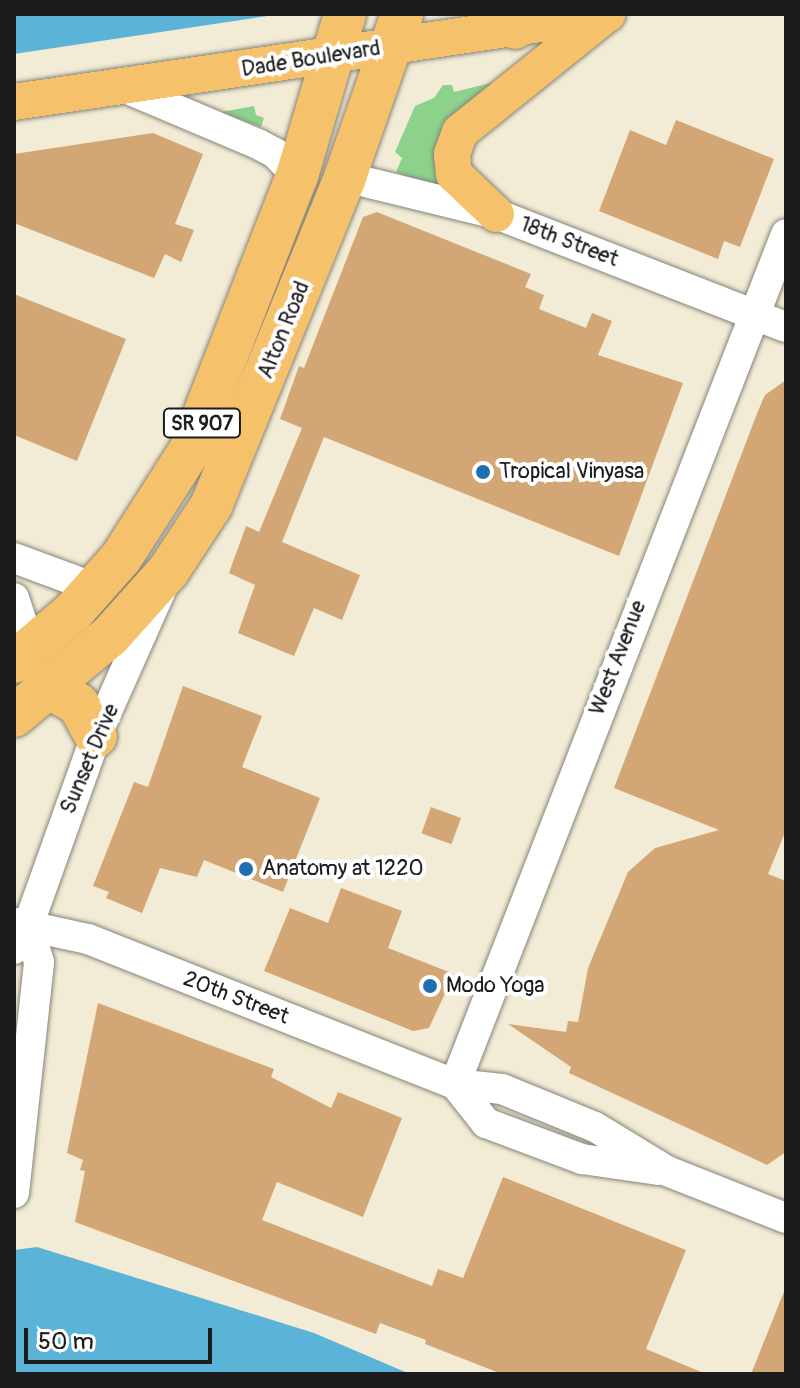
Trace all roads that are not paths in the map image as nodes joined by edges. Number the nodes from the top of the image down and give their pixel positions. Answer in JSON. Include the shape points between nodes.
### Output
{"nodes":[{"id":1,"x":345,"y":14,"type":"edge"},
{"id":2,"x":607,"y":14,"type":"edge"},
{"id":3,"x":504,"y":21,"type":"edge"},
{"id":4,"x":396,"y":30,"type":"edge"},
{"id":5,"x":333,"y":56,"type":"junction"},
{"id":6,"x":123,"y":87,"type":"junction"},
{"id":7,"x":14,"y":102,"type":"edge"},
{"id":8,"x":297,"y":176,"type":"junction"},
{"id":9,"x":345,"y":177,"type":"junction"},
{"id":10,"x":496,"y":214,"type":"junction"},
{"id":11,"x":786,"y":234,"type":"edge"},
{"id":12,"x":754,"y":314,"type":"junction"},
{"id":13,"x":786,"y":327,"type":"edge"},
{"id":14,"x":14,"y":558,"type":"edge"},
{"id":15,"x":169,"y":570,"type":"junction"},
{"id":16,"x":95,"y":588,"type":"junction"},
{"id":17,"x":14,"y":598,"type":"edge"},
{"id":18,"x":18,"y":659,"type":"edge"},
{"id":19,"x":51,"y":689,"type":"junction"},
{"id":20,"x":14,"y":716,"type":"edge"},
{"id":21,"x":96,"y":736,"type":"junction"},
{"id":22,"x":19,"y":933,"type":"edge"},
{"id":23,"x":21,"y":1048,"type":"edge"},
{"id":24,"x":455,"y":1084,"type":"junction"},
{"id":25,"x":16,"y":1152,"type":"edge"},
{"id":26,"x":14,"y":1193,"type":"edge"},
{"id":27,"x":786,"y":1218,"type":"edge"}],
"edges":[{"from":1,"to":5,"type":"highway","name":"Alton Road","number":"SR 907"},
{"from":2,"to":3,"type":"main road","name":"Dade Boulevard"},
{"from":2,"to":10,"type":"main road","via":[[460,132],[452,154],[454,174]]},
{"from":3,"to":4,"type":"main road","name":"Dade Boulevard"},
{"from":4,"to":5,"type":"main road","name":"Dade Boulevard"},
{"from":4,"to":9,"type":"highway","name":"Alton Road","number":"SR 907"},
{"from":5,"to":6,"type":"main road","name":"Dade Boulevard"},
{"from":5,"to":8,"type":"highway","name":"Alton Road","number":"SR 907"},
{"from":6,"to":7,"type":"main road","name":"Dade Boulevard"},
{"from":6,"to":8,"type":"street","via":[[258,144]]},
{"from":8,"to":16,"type":"highway","name":"Alton Road","number":"SR 907","via":[[190,450],[145,525]]},
{"from":9,"to":10,"type":"street","name":"18th Street"},
{"from":9,"to":15,"type":"highway","name":"Alton Road","number":"SR 907","via":[[211,506]]},
{"from":10,"to":12,"type":"street","name":"18th Street"},
{"from":11,"to":12,"type":"street","name":"West Avenue"},
{"from":12,"to":13,"type":"street","name":"18th Street"},
{"from":12,"to":24,"type":"street","name":"West Avenue"},
{"from":14,"to":16,"type":"street"},
{"from":15,"to":19,"type":"highway","name":"Alton Road","number":"SR 907","via":[[110,636]]},
{"from":15,"to":21,"type":"street","name":"Sunset Drive"},
{"from":16,"to":18,"type":"highway","name":"Alton Road","number":"SR 907"},
{"from":17,"to":18,"type":"street","via":[[22,622]]},
{"from":19,"to":20,"type":"highway","name":"Alton Road","number":"SR 907"},
{"from":19,"to":21,"type":"highway","via":[[78,704]]},
{"from":21,"to":22,"type":"street","name":"Sunset Drive"},
{"from":22,"to":23,"type":"street","via":[[39,962]]},
{"from":22,"to":24,"type":"street","name":"20th Street","via":[[88,939]]},
{"from":23,"to":25,"type":"street"},
{"from":24,"to":27,"type":"street","name":"20th Street","via":[[486,1123],[582,1159],[667,1171]]},
{"from":25,"to":26,"type":"street"}]}
